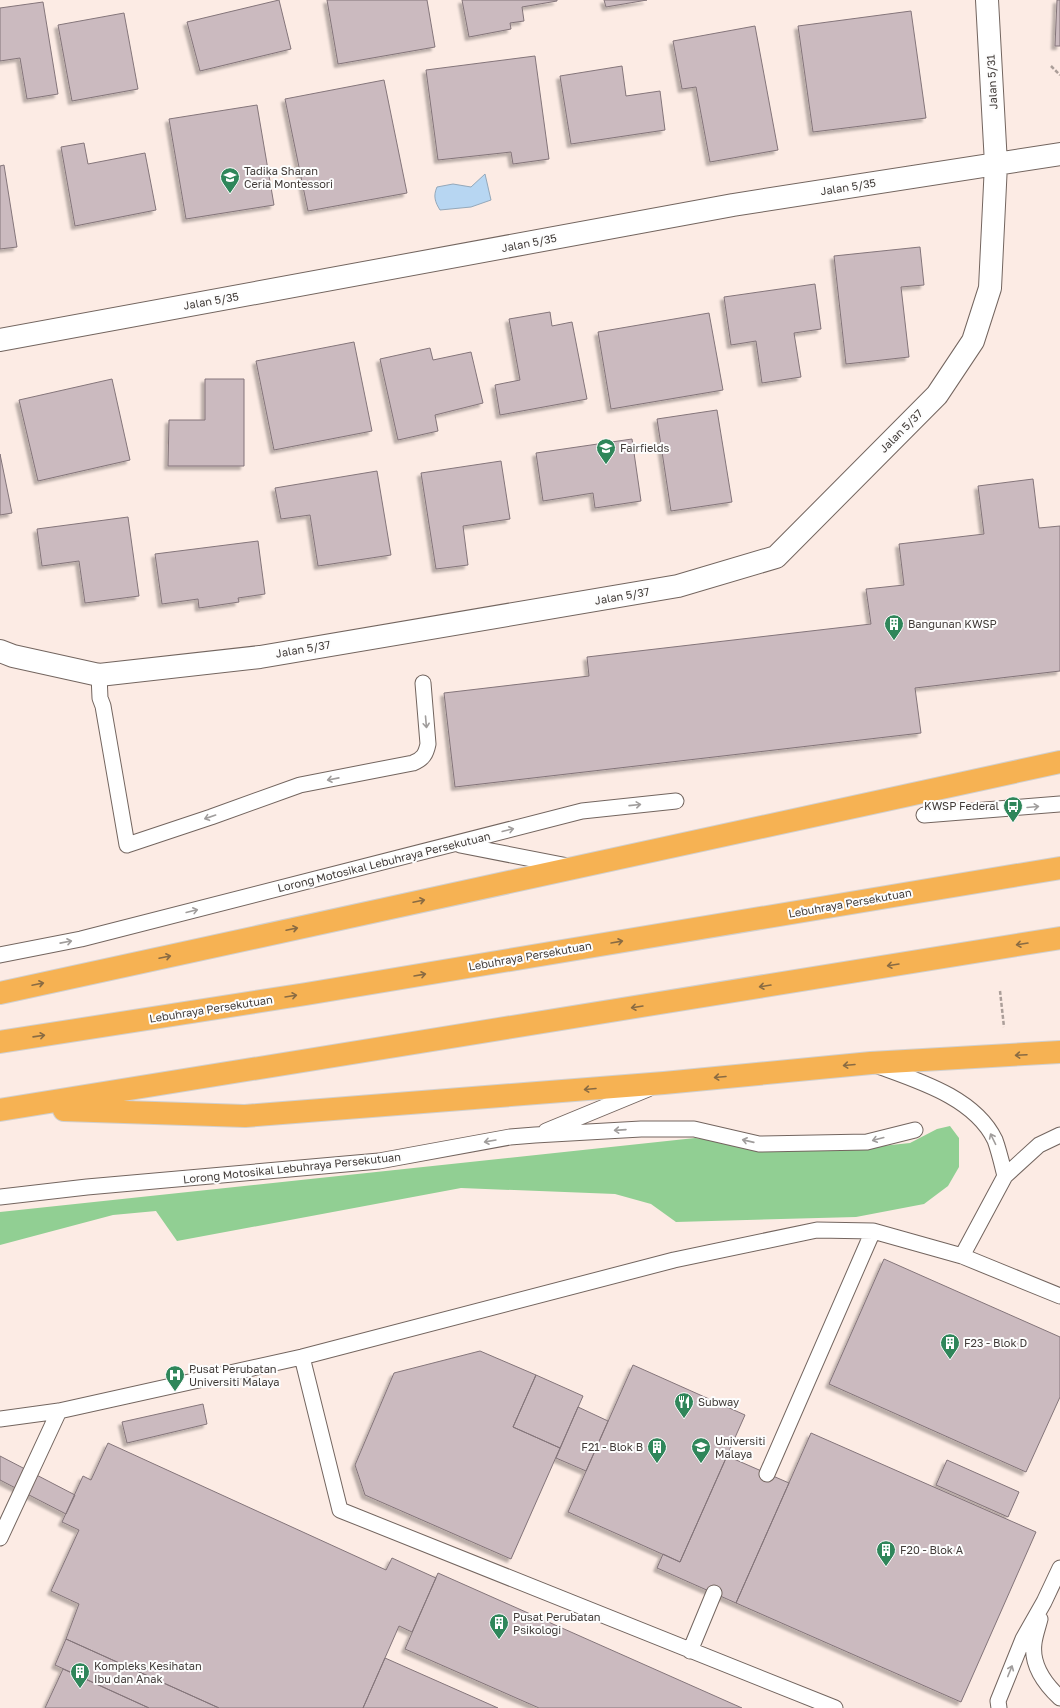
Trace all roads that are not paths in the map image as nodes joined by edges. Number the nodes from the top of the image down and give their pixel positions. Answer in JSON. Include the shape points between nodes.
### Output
{"nodes":[{"id":1,"x":988,"y":0,"type":"edge"},
{"id":2,"x":1060,"y":154,"type":"edge"},
{"id":3,"x":996,"y":164,"type":"junction"},
{"id":4,"x":0,"y":340,"type":"edge"},
{"id":5,"x":0,"y":651,"type":"edge"},
{"id":6,"x":99,"y":675,"type":"junction"},
{"id":7,"x":423,"y":683,"type":"dead end"},
{"id":8,"x":1060,"y":762,"type":"edge"},
{"id":9,"x":676,"y":801,"type":"dead end"},
{"id":10,"x":1060,"y":804,"type":"edge"},
{"id":11,"x":924,"y":815,"type":"dead end"},
{"id":12,"x":455,"y":844,"type":"junction"},
{"id":13,"x":575,"y":867,"type":"junction"},
{"id":14,"x":1060,"y":868,"type":"edge"},
{"id":15,"x":1060,"y":938,"type":"edge"},
{"id":16,"x":0,"y":955,"type":"edge"},
{"id":17,"x":0,"y":993,"type":"edge"},
{"id":18,"x":0,"y":1042,"type":"edge"},
{"id":19,"x":1060,"y":1052,"type":"edge"},
{"id":20,"x":871,"y":1063,"type":"junction"},
{"id":21,"x":664,"y":1083,"type":"junction"},
{"id":22,"x":7,"y":1109,"type":"edge"},
{"id":23,"x":915,"y":1130,"type":"dead end"},
{"id":24,"x":1060,"y":1135,"type":"edge"},
{"id":25,"x":534,"y":1136,"type":"junction"},
{"id":26,"x":1005,"y":1176,"type":"junction"},
{"id":27,"x":0,"y":1197,"type":"edge"},
{"id":28,"x":873,"y":1231,"type":"junction"},
{"id":29,"x":962,"y":1256,"type":"junction"},
{"id":30,"x":1060,"y":1296,"type":"edge"},
{"id":31,"x":302,"y":1357,"type":"junction"},
{"id":32,"x":59,"y":1411,"type":"junction"},
{"id":33,"x":0,"y":1419,"type":"edge"},
{"id":34,"x":767,"y":1474,"type":"dead end"},
{"id":35,"x":0,"y":1538,"type":"edge"},
{"id":36,"x":1060,"y":1568,"type":"edge"},
{"id":37,"x":714,"y":1593,"type":"dead end"},
{"id":38,"x":1044,"y":1602,"type":"junction"},
{"id":39,"x":690,"y":1651,"type":"junction"},
{"id":40,"x":1060,"y":1698,"type":"edge"},
{"id":41,"x":835,"y":1708,"type":"edge"},
{"id":42,"x":999,"y":1708,"type":"edge"}],
"edges":[{"from":1,"to":3,"type":"street","name":"Jalan 5/31"},
{"from":2,"to":3,"type":"street","name":"Jalan 5/35"},
{"from":3,"to":4,"type":"street","name":"Jalan 5/35","via":[[733,205]]},
{"from":3,"to":6,"type":"street","name":"Jalan 5/37","via":[[990,288],[973,341],[937,395],[776,556],[678,586],[260,657]]},
{"from":5,"to":6,"type":"street","name":"Jalan 5/37"},
{"from":7,"to":6,"type":"lane","one_way":true,"via":[[428,744],[427,752],[421,759],[413,763],[300,785],[127,845],[100,698]]},
{"from":8,"to":13,"type":"highway"},
{"from":12,"to":9,"type":"lane","name":"Lorong Motosikal Lebuhraya Persekutuan","one_way":true,"via":[[582,811]]},
{"from":11,"to":10,"type":"lane","one_way":true},
{"from":12,"to":13,"type":"lane"},
{"from":16,"to":12,"type":"lane","name":"Lorong Motosikal Lebuhraya Persekutuan","one_way":true,"via":[[81,939]]},
{"from":17,"to":13,"type":"highway","one_way":true},
{"from":18,"to":14,"type":"highway","name":"Lebuhraya Persekutuan","one_way":true,"via":[[299,995]]},
{"from":15,"to":22,"type":"highway","one_way":true},
{"from":19,"to":20,"type":"highway","one_way":true},
{"from":20,"to":21,"type":"highway","one_way":true},
{"from":26,"to":20,"type":"lane","one_way":true,"via":[[994,1140],[981,1119],[948,1094]]},
{"from":21,"to":22,"type":"highway","one_way":true,"via":[[245,1116]]},
{"from":21,"to":25,"type":"lane"},
{"from":23,"to":25,"type":"lane","name":"Lorong Motosikal Lebuhraya Persekutuan","one_way":true,"via":[[867,1142],[759,1144],[694,1129],[641,1129]]},
{"from":24,"to":26,"type":"lane","via":[[1039,1146]]},
{"from":25,"to":27,"type":"lane","name":"Lorong Motosikal Lebuhraya Persekutuan","one_way":true,"via":[[379,1161]]},
{"from":26,"to":29,"type":"lane"},
{"from":28,"to":29,"type":"lane"},
{"from":28,"to":31,"type":"lane","via":[[817,1230],[674,1260]]},
{"from":28,"to":34,"type":"lane"},
{"from":29,"to":30,"type":"lane"},
{"from":31,"to":32,"type":"lane"},
{"from":31,"to":39,"type":"lane","via":[[340,1510]]},
{"from":32,"to":33,"type":"lane"},
{"from":32,"to":35,"type":"lane"},
{"from":36,"to":38,"type":"lane"},
{"from":37,"to":39,"type":"lane"},
{"from":38,"to":40,"type":"lane","via":[[1034,1644],[1036,1666],[1047,1686]]},
{"from":42,"to":38,"type":"lane","one_way":true,"via":[[998,1701],[1023,1639]]},
{"from":39,"to":41,"type":"lane"}]}
